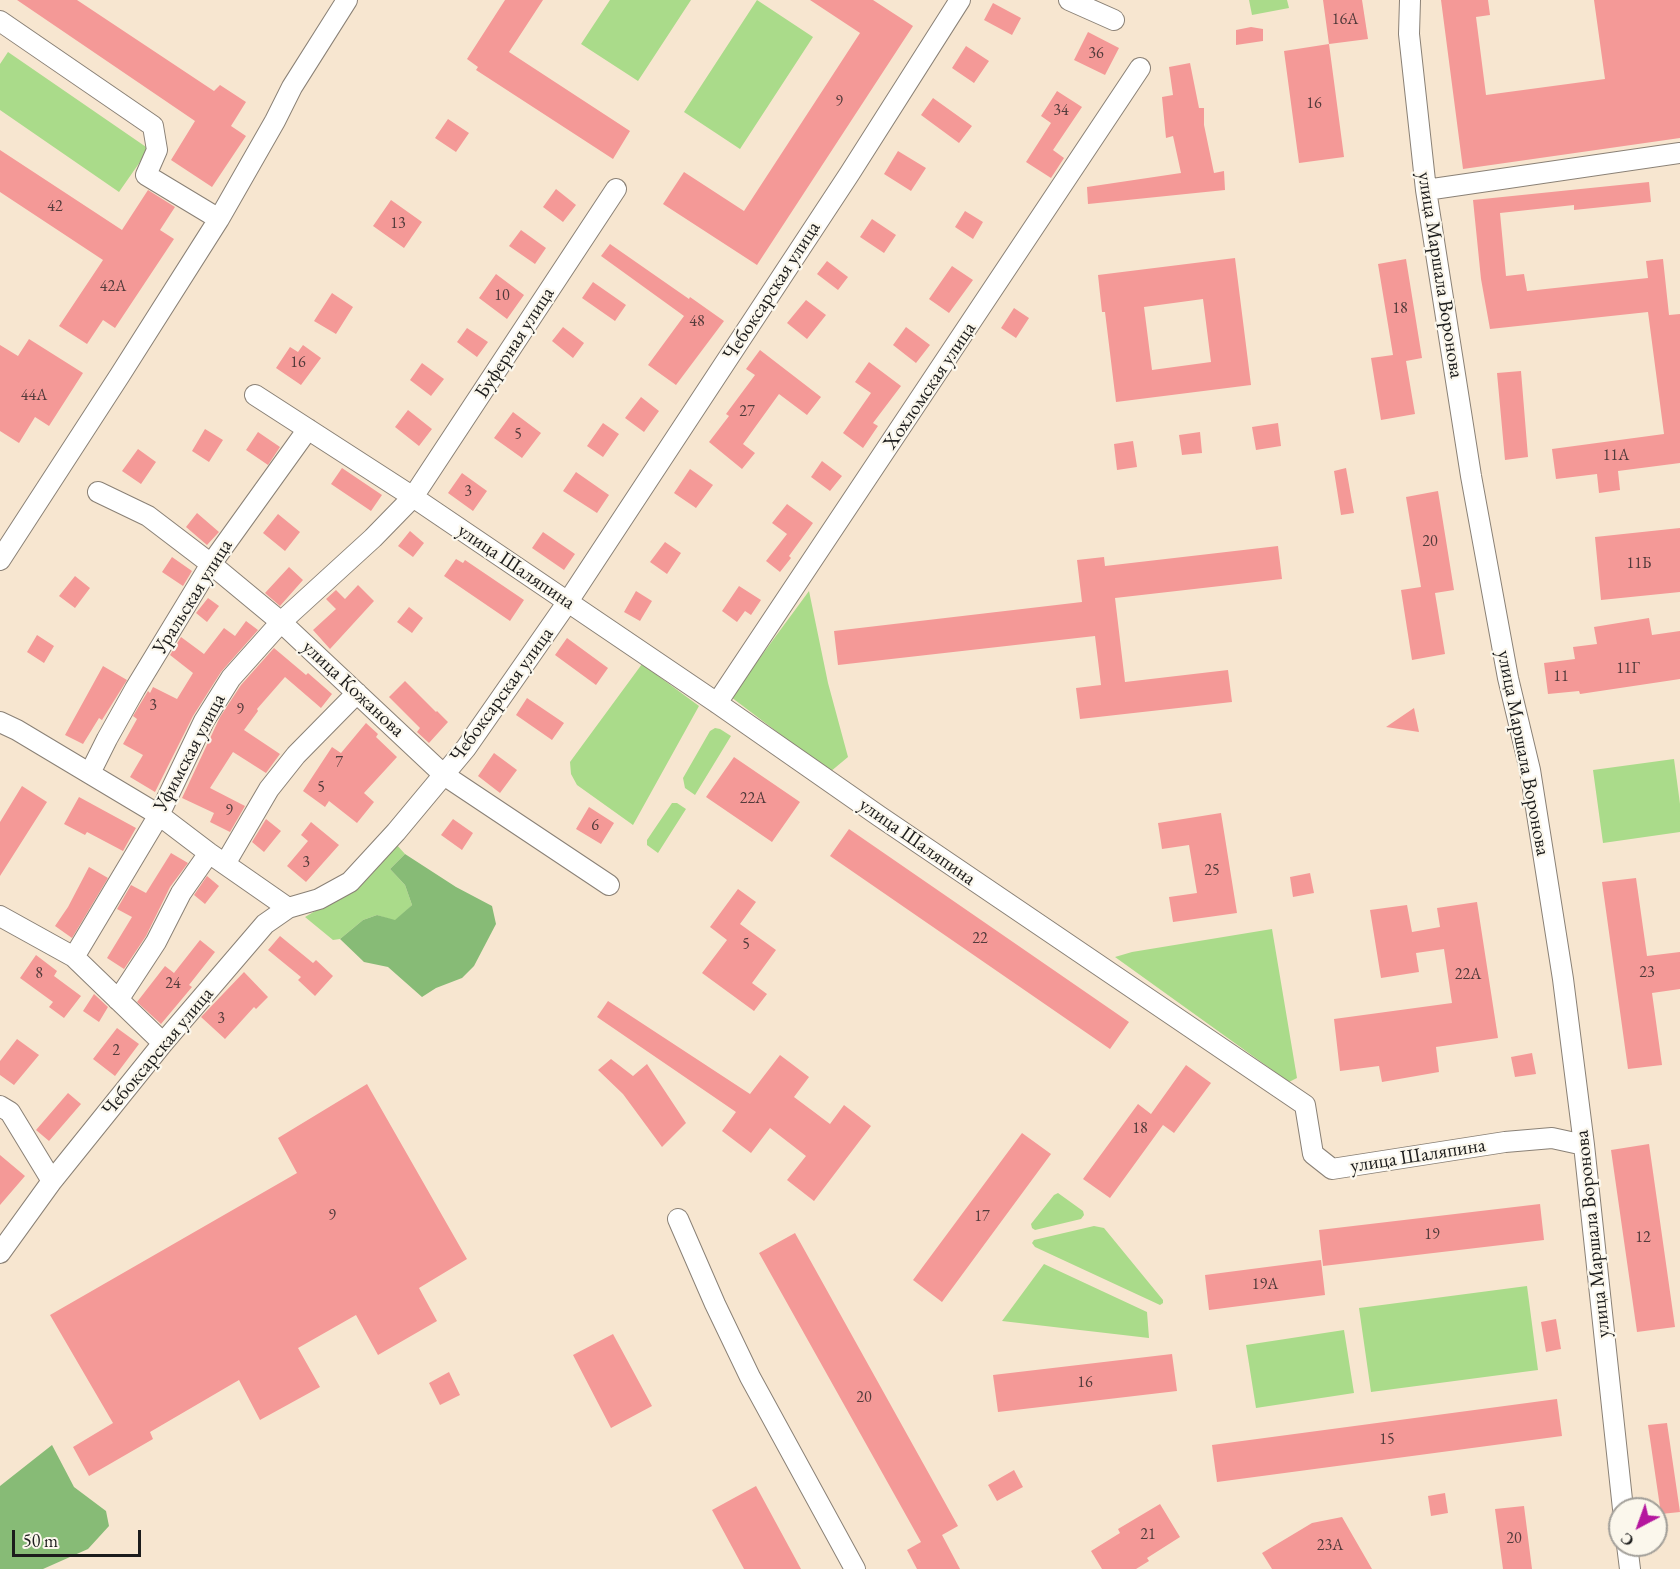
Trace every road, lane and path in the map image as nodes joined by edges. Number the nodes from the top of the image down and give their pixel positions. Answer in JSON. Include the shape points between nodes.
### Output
{"nodes":[{"id":1,"x":347,"y":0,"type":"edge"},
{"id":2,"x":960,"y":0,"type":"edge"},
{"id":3,"x":1069,"y":0,"type":"edge"},
{"id":4,"x":1410,"y":0,"type":"edge"},
{"id":5,"x":1114,"y":20,"type":"dead end"},
{"id":6,"x":0,"y":21,"type":"edge"},
{"id":7,"x":1140,"y":68,"type":"dead end"},
{"id":8,"x":1680,"y":153,"type":"edge"},
{"id":9,"x":616,"y":189,"type":"dead end"},
{"id":10,"x":1426,"y":190,"type":"junction"},
{"id":11,"x":219,"y":219,"type":"junction"},
{"id":12,"x":255,"y":395,"type":"dead end"},
{"id":13,"x":308,"y":429,"type":"junction"},
{"id":14,"x":98,"y":492,"type":"dead end"},
{"id":15,"x":413,"y":497,"type":"junction"},
{"id":16,"x":0,"y":560,"type":"edge"},
{"id":17,"x":212,"y":564,"type":"junction"},
{"id":18,"x":567,"y":603,"type":"junction"},
{"id":19,"x":281,"y":622,"type":"junction"},
{"id":20,"x":357,"y":693,"type":"junction"},
{"id":21,"x":717,"y":703,"type":"junction"},
{"id":22,"x":0,"y":723,"type":"edge"},
{"id":23,"x":90,"y":773,"type":"junction"},
{"id":24,"x":444,"y":775,"type":"junction"},
{"id":25,"x":159,"y":814,"type":"junction"},
{"id":26,"x":217,"y":858,"type":"junction"},
{"id":27,"x":609,"y":885,"type":"dead end"},
{"id":28,"x":288,"y":908,"type":"junction"},
{"id":29,"x":0,"y":916,"type":"edge"},
{"id":30,"x":74,"y":957,"type":"junction"},
{"id":31,"x":118,"y":1000,"type":"junction"},
{"id":32,"x":163,"y":1043,"type":"junction"},
{"id":33,"x":0,"y":1106,"type":"edge"},
{"id":34,"x":1584,"y":1145,"type":"junction"},
{"id":35,"x":52,"y":1181,"type":"junction"},
{"id":36,"x":678,"y":1219,"type":"dead end"},
{"id":37,"x":0,"y":1253,"type":"edge"},
{"id":38,"x":1622,"y":1497,"type":"edge"},
{"id":39,"x":855,"y":1569,"type":"edge"}],
"edges":[{"from":1,"to":11,"type":"street","via":[[292,87]]},
{"from":2,"to":18,"type":"street","name":"Чебоксарская улица"},
{"from":3,"to":5,"type":"street"},
{"from":4,"to":10,"type":"street","name":"улица Маршала Воронова","via":[[1409,34]]},
{"from":6,"to":11,"type":"street","via":[[153,126],[157,150],[146,176]]},
{"from":7,"to":21,"type":"street","name":"Хохломская улица"},
{"from":8,"to":10,"type":"street"},
{"from":9,"to":15,"type":"street","name":"Буферная улица"},
{"from":10,"to":34,"type":"street","name":"улица Маршала Воронова","via":[[1471,476],[1535,799]]},
{"from":11,"to":16,"type":"street"},
{"from":12,"to":13,"type":"street","name":"улица Шаляпина"},
{"from":13,"to":15,"type":"street","name":"улица Шаляпина"},
{"from":13,"to":17,"type":"street","name":"Уральская улица"},
{"from":14,"to":17,"type":"street","name":"улица Кожанова","via":[[148,516]]},
{"from":15,"to":18,"type":"street","name":"улица Шаляпина"},
{"from":15,"to":19,"type":"street","name":"Уфимская улица"},
{"from":17,"to":19,"type":"street","name":"улица Кожанова"},
{"from":17,"to":23,"type":"street","name":"Уральская улица","via":[[135,689]]},
{"from":18,"to":21,"type":"street","name":"улица Шаляпина"},
{"from":18,"to":24,"type":"street","name":"Чебоксарская улица"},
{"from":19,"to":20,"type":"street","name":"улица Кожанова"},
{"from":19,"to":25,"type":"street","name":"Уфимская улица","via":[[231,678],[204,721]]},
{"from":20,"to":24,"type":"street","name":"улица Кожанова"},
{"from":20,"to":26,"type":"street","via":[[296,755]]},
{"from":21,"to":34,"type":"street","name":"улица Шаляпина","via":[[1305,1105],[1313,1154],[1332,1169],[1505,1142],[1552,1138]]},
{"from":22,"to":23,"type":"street"},
{"from":23,"to":25,"type":"street"},
{"from":24,"to":27,"type":"street","name":"улица Кожанова"},
{"from":24,"to":28,"type":"street","name":"Чебоксарская улица","via":[[350,882],[319,899]]},
{"from":25,"to":26,"type":"street"},
{"from":25,"to":30,"type":"street","name":"Уфимская улица"},
{"from":26,"to":28,"type":"street"},
{"from":26,"to":31,"type":"street","via":[[182,893]]},
{"from":28,"to":32,"type":"street","name":"Чебоксарская улица","via":[[265,924]]},
{"from":29,"to":30,"type":"street"},
{"from":30,"to":31,"type":"street"},
{"from":31,"to":32,"type":"street"},
{"from":32,"to":35,"type":"street","name":"Чебоксарская улица"},
{"from":33,"to":35,"type":"street","via":[[10,1112]]},
{"from":34,"to":38,"type":"street","name":"улица Маршала Воронова"},
{"from":35,"to":37,"type":"street","name":"Чебоксарская улица"},
{"from":36,"to":39,"type":"street","via":[[750,1377]]}]}
